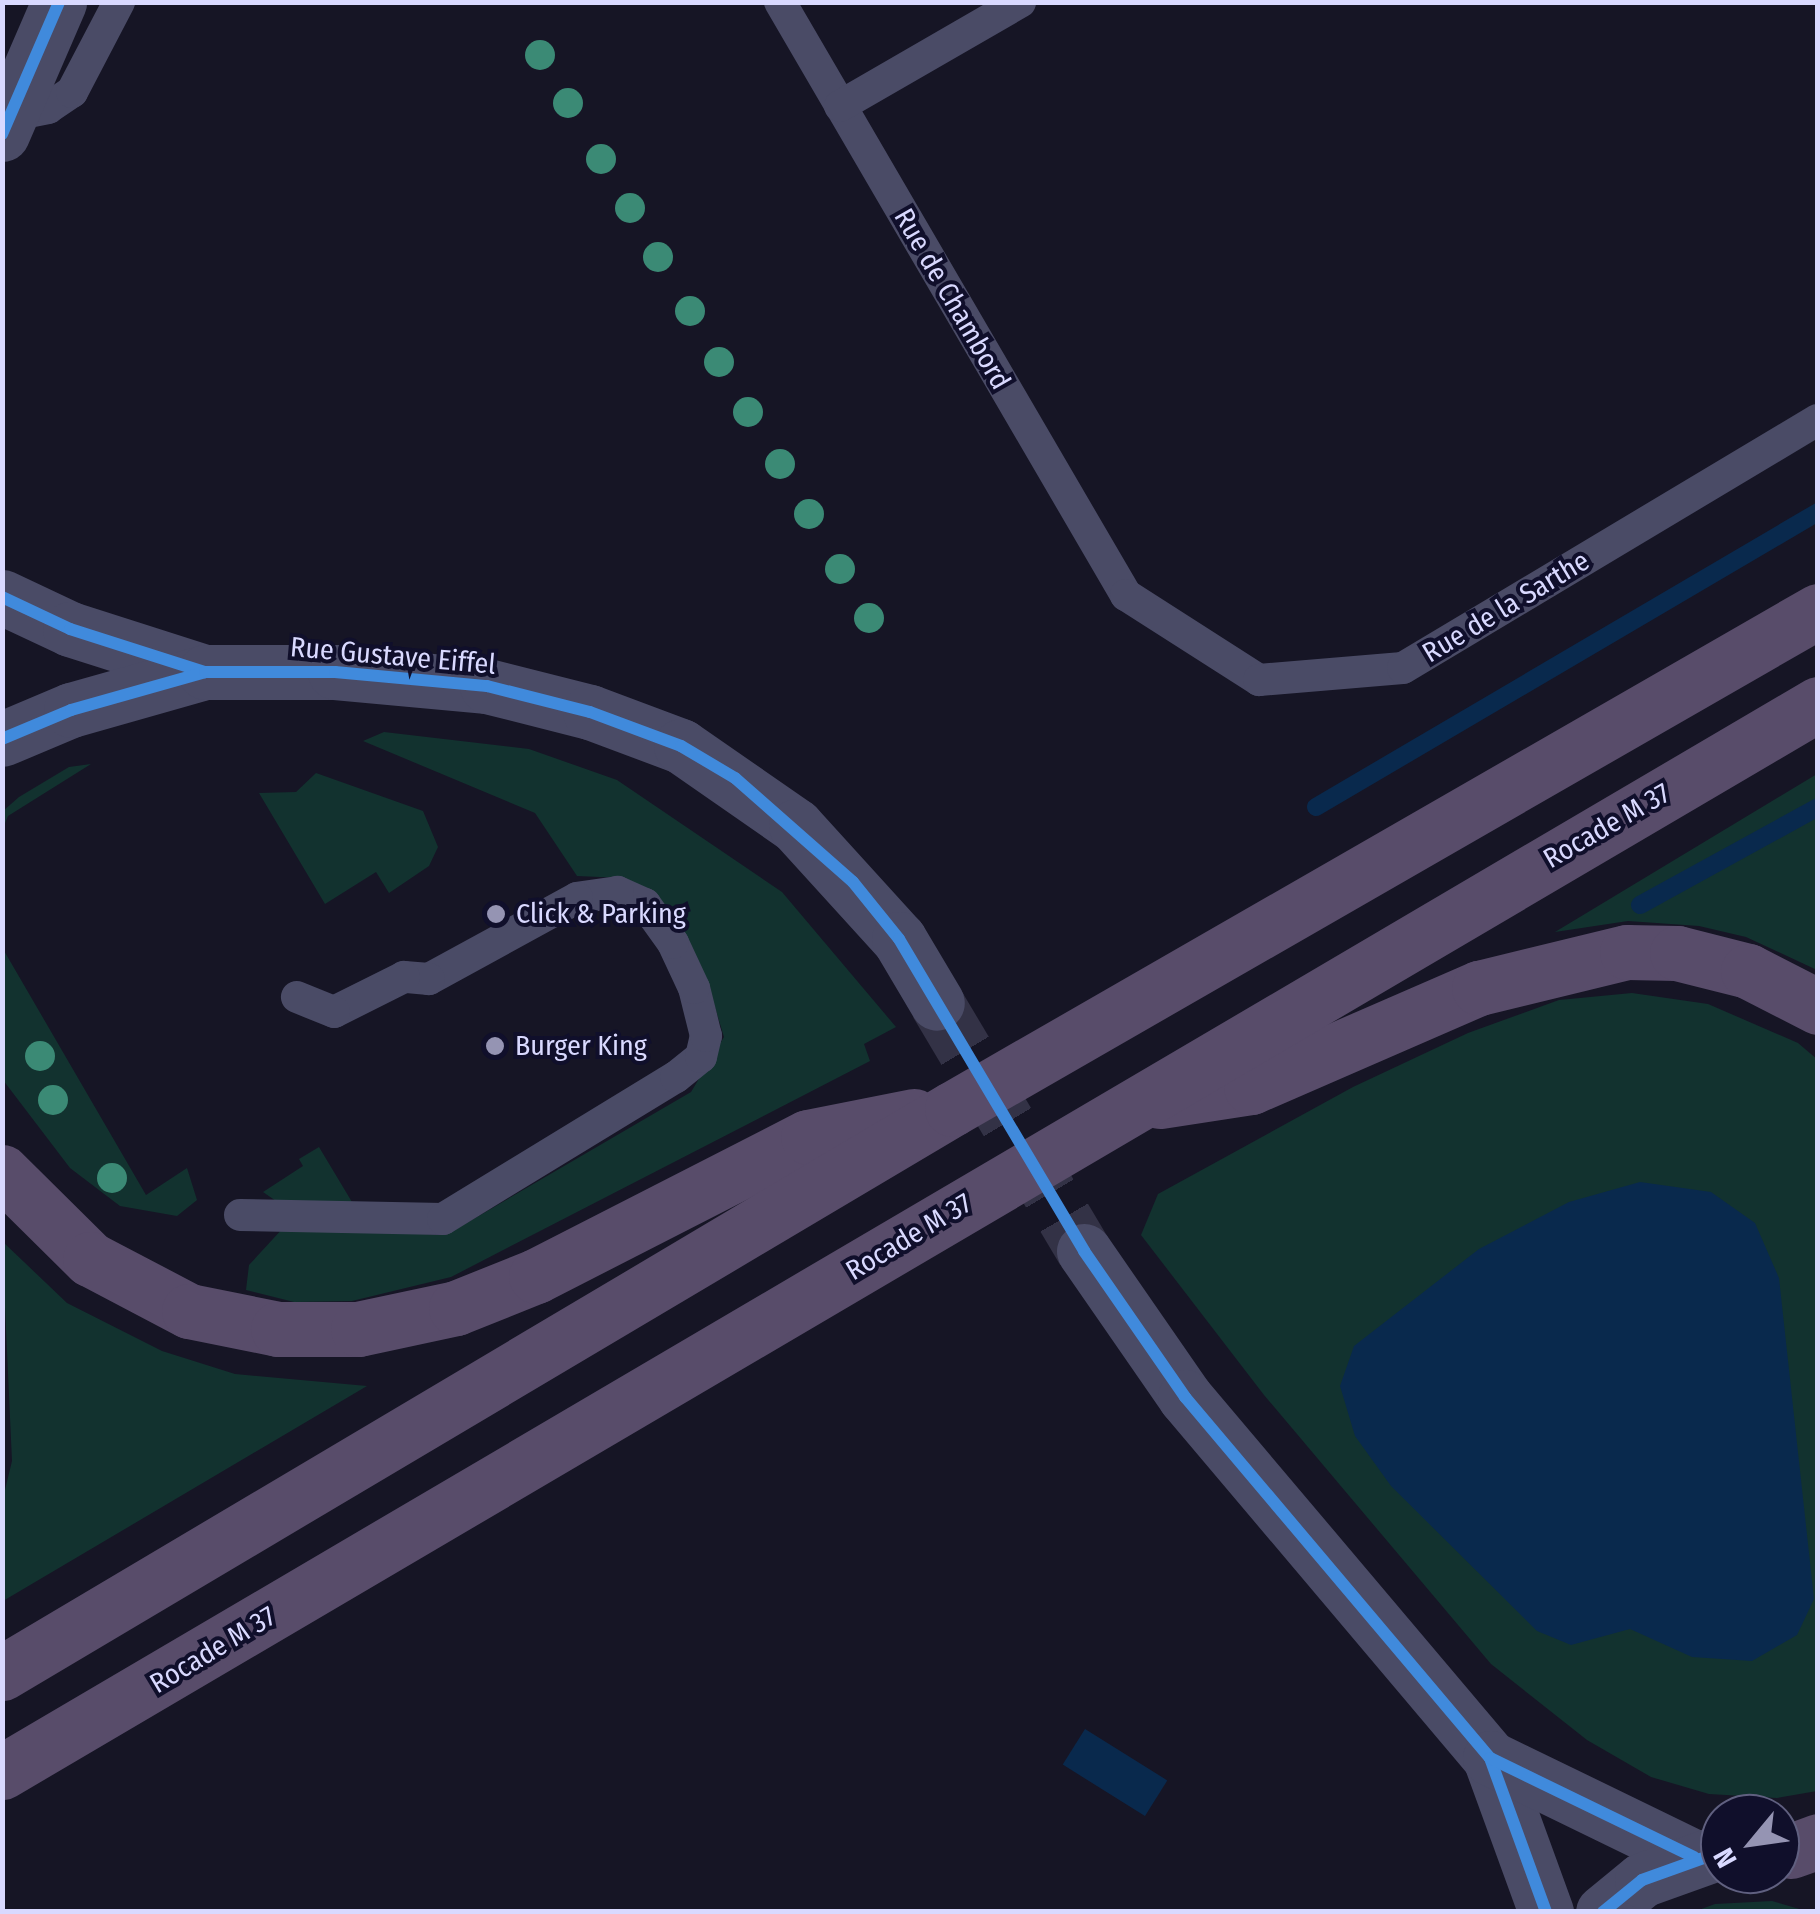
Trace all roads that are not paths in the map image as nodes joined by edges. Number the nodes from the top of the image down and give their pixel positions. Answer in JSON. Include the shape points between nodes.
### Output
{"nodes":[{"id":1,"x":59,"y":2,"type":"edge"},
{"id":2,"x":120,"y":2,"type":"edge"},
{"id":3,"x":780,"y":2,"type":"edge"},
{"id":4,"x":1020,"y":2,"type":"edge"},
{"id":5,"x":840,"y":106,"type":"junction"},
{"id":6,"x":8,"y":124,"type":"edge"},
{"id":7,"x":1818,"y":420,"type":"edge"},
{"id":8,"x":1126,"y":595,"type":"joint"},
{"id":9,"x":2,"y":597,"type":"edge"},
{"id":10,"x":1818,"y":610,"type":"edge"},
{"id":11,"x":204,"y":672,"type":"junction"},
{"id":12,"x":1818,"y":704,"type":"edge"},
{"id":13,"x":2,"y":739,"type":"edge"},
{"id":14,"x":296,"y":997,"type":"dead end"},
{"id":15,"x":938,"y":1003,"type":"tunnel mouth"},
{"id":16,"x":1818,"y":1007,"type":"edge"},
{"id":17,"x":1132,"y":1105,"type":"junction"},
{"id":18,"x":952,"y":1109,"type":"junction"},
{"id":19,"x":2,"y":1172,"type":"edge"},
{"id":20,"x":240,"y":1215,"type":"dead end"},
{"id":21,"x":1084,"y":1251,"type":"tunnel mouth"},
{"id":22,"x":2,"y":1674,"type":"edge"},
{"id":23,"x":1490,"y":1758,"type":"junction"},
{"id":24,"x":2,"y":1772,"type":"edge"},
{"id":25,"x":1700,"y":1852,"type":"edge"},
{"id":26,"x":1700,"y":1858,"type":"edge"},
{"id":27,"x":1546,"y":1912,"type":"edge"},
{"id":28,"x":1603,"y":1912,"type":"edge"}],
"edges":[{"from":1,"to":6,"type":"street"},
{"from":2,"to":6,"type":"lane","via":[[72,92]]},
{"from":3,"to":5,"type":"lane","name":"Rue de Chambord"},
{"from":4,"to":5,"type":"lane"},
{"from":5,"to":8,"type":"lane","name":"Rue de Chambord"},
{"from":7,"to":8,"type":"lane","name":"Rue de la Sarthe","via":[[1404,668],[1259,680]]},
{"from":9,"to":11,"type":"street","name":"Rue Gustave Eiffel","via":[[70,628]]},
{"from":10,"to":18,"type":"highway"},
{"from":11,"to":13,"type":"street","name":"Rue Gustave Eiffel","via":[[70,710]]},
{"from":11,"to":15,"type":"street","name":"Rue Gustave Eiffel","via":[[335,672],[487,686],[681,746],[796,826],[853,882]]},
{"from":12,"to":17,"type":"highway","name":"Rocade M 37"},
{"from":14,"to":20,"type":"lane","via":[[334,1012],[404,977],[429,979],[578,898],[618,892],[644,904],[673,943],[706,1036],[701,1057],[676,1077],[444,1220]]},
{"from":16,"to":17,"type":"highway","via":[[1748,971],[1677,953],[1626,952],[1479,988],[1252,1086]]},
{"from":17,"to":24,"type":"highway","name":"Rocade M 37"},
{"from":18,"to":19,"type":"highway","via":[[808,1137],[536,1276],[456,1308],[358,1329],[240,1325],[173,1304],[90,1259]]},
{"from":18,"to":22,"type":"highway"},
{"from":21,"to":23,"type":"street","via":[[1185,1397]]},
{"from":23,"to":25,"type":"street"},
{"from":23,"to":27,"type":"street"},
{"from":26,"to":28,"type":"street","via":[[1642,1880]]}]}
